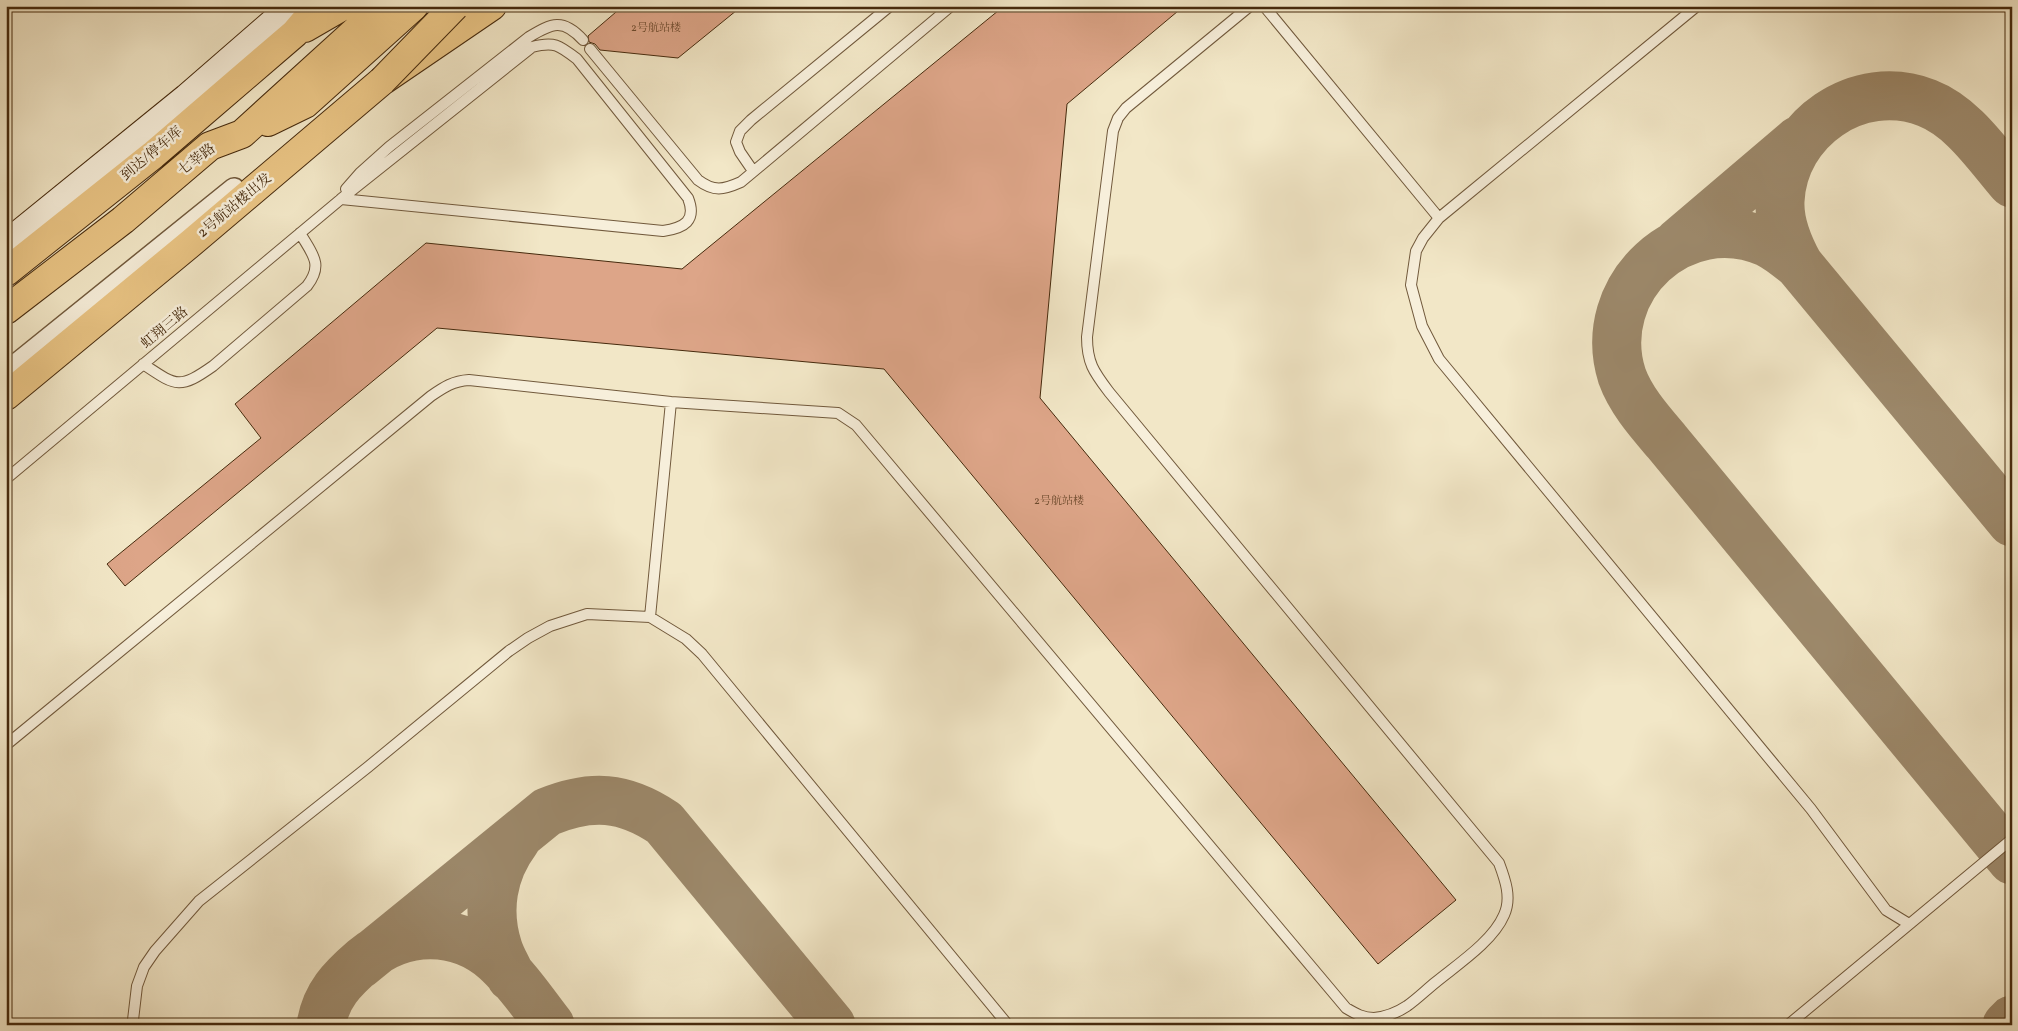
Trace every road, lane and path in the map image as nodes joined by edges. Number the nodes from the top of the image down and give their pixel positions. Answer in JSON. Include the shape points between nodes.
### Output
{"nodes":[{"id":1,"x":318,"y":6,"type":"edge"},
{"id":2,"x":343,"y":6,"type":"edge"},
{"id":3,"x":383,"y":6,"type":"edge"},
{"id":4,"x":414,"y":6,"type":"edge"},
{"id":5,"x":456,"y":6,"type":"edge"},
{"id":6,"x":492,"y":6,"type":"edge"},
{"id":7,"x":890,"y":6,"type":"edge"},
{"id":8,"x":951,"y":6,"type":"edge"},
{"id":9,"x":1250,"y":6,"type":"edge"},
{"id":10,"x":1264,"y":6,"type":"edge"},
{"id":11,"x":1697,"y":6,"type":"edge"},
{"id":12,"x":289,"y":17,"type":"edge"},
{"id":13,"x":583,"y":40,"type":"dead end"},
{"id":14,"x":590,"y":49,"type":"dead end"},
{"id":15,"x":382,"y":81,"type":"junction"},
{"id":16,"x":235,"y":84,"type":"junction"},
{"id":17,"x":242,"y":134,"type":"junction"},
{"id":18,"x":753,"y":171,"type":"junction"},
{"id":19,"x":341,"y":199,"type":"junction"},
{"id":20,"x":1439,"y":218,"type":"junction"},
{"id":21,"x":123,"y":220,"type":"junction"},
{"id":22,"x":300,"y":233,"type":"junction"},
{"id":23,"x":6,"y":245,"type":"edge"},
{"id":24,"x":6,"y":272,"type":"edge"},
{"id":25,"x":6,"y":310,"type":"edge"},
{"id":26,"x":143,"y":364,"type":"junction"},
{"id":27,"x":6,"y":373,"type":"edge"},
{"id":28,"x":6,"y":396,"type":"edge"},
{"id":29,"x":671,"y":402,"type":"junction"},
{"id":30,"x":6,"y":479,"type":"edge"},
{"id":31,"x":650,"y":618,"type":"junction"},
{"id":32,"x":6,"y":746,"type":"edge"},
{"id":33,"x":2012,"y":839,"type":"edge"},
{"id":34,"x":1909,"y":924,"type":"junction"},
{"id":35,"x":135,"y":1025,"type":"edge"},
{"id":36,"x":1008,"y":1025,"type":"edge"},
{"id":37,"x":1788,"y":1025,"type":"edge"}],
"edges":[{"from":1,"to":12,"type":"main road"},
{"from":2,"to":12,"type":"main road"},
{"from":3,"to":17,"type":"main road","name":"七莘路"},
{"from":4,"to":17,"type":"main road","via":[[305,104]]},
{"from":5,"to":15,"type":"main road","name":"2号航站楼出发","bridge":true},
{"from":5,"to":27,"type":"street"},
{"from":6,"to":15,"type":"main road","bridge":true},
{"from":7,"to":18,"type":"lane","via":[[740,131],[736,142]]},
{"from":8,"to":18,"type":"lane"},
{"from":9,"to":29,"type":"lane","via":[[1137,98],[1118,118],[1113,131],[1087,354],[1091,366],[1109,392],[1499,863],[1508,898],[1505,915],[1475,950],[1406,1007],[1376,1018],[1362,1017],[1346,1008],[856,425],[838,413]]},
{"from":10,"to":20,"type":"lane"},
{"from":11,"to":20,"type":"lane"},
{"from":12,"to":16,"type":"main road","name":"到达/停车库"},
{"from":12,"to":23,"type":"main road","name":"到达/停车库"},
{"from":13,"to":19,"type":"lane","via":[[572,29],[555,25],[529,37],[389,147],[360,173]]},
{"from":14,"to":18,"type":"lane","via":[[676,156],[708,188],[725,188],[740,182]]},
{"from":15,"to":28,"type":"main road","name":"2号航站楼出发"},
{"from":16,"to":21,"type":"main road"},
{"from":16,"to":24,"type":"main road","name":"到达/停车库","via":[[153,155]]},
{"from":17,"to":21,"type":"main road","name":"七莘路","via":[[210,146]]},
{"from":19,"to":19,"type":"lane","via":[[663,231],[681,226],[691,216],[692,209],[688,198],[576,59],[560,46],[548,43],[532,47]]},
{"from":19,"to":22,"type":"lane","name":"虹翔三路"},
{"from":20,"to":34,"type":"lane","via":[[1416,251],[1411,285],[1422,326],[1439,359],[1811,809],[1886,910]]},
{"from":21,"to":25,"type":"main road","name":"七莘路"},
{"from":22,"to":26,"type":"lane","name":"虹翔三路"},
{"from":22,"to":26,"type":"lane","via":[[313,255],[314,276],[307,286],[213,366],[184,382],[170,382]]},
{"from":26,"to":30,"type":"lane","name":"虹翔三路"},
{"from":29,"to":31,"type":"lane"},
{"from":29,"to":32,"type":"lane","via":[[469,380],[445,386]]},
{"from":31,"to":35,"type":"lane","via":[[587,614],[550,626],[509,651],[199,901],[144,967],[137,986]]},
{"from":31,"to":36,"type":"lane","via":[[686,639],[702,654]]},
{"from":33,"to":34,"type":"lane"},
{"from":34,"to":37,"type":"lane"}]}
